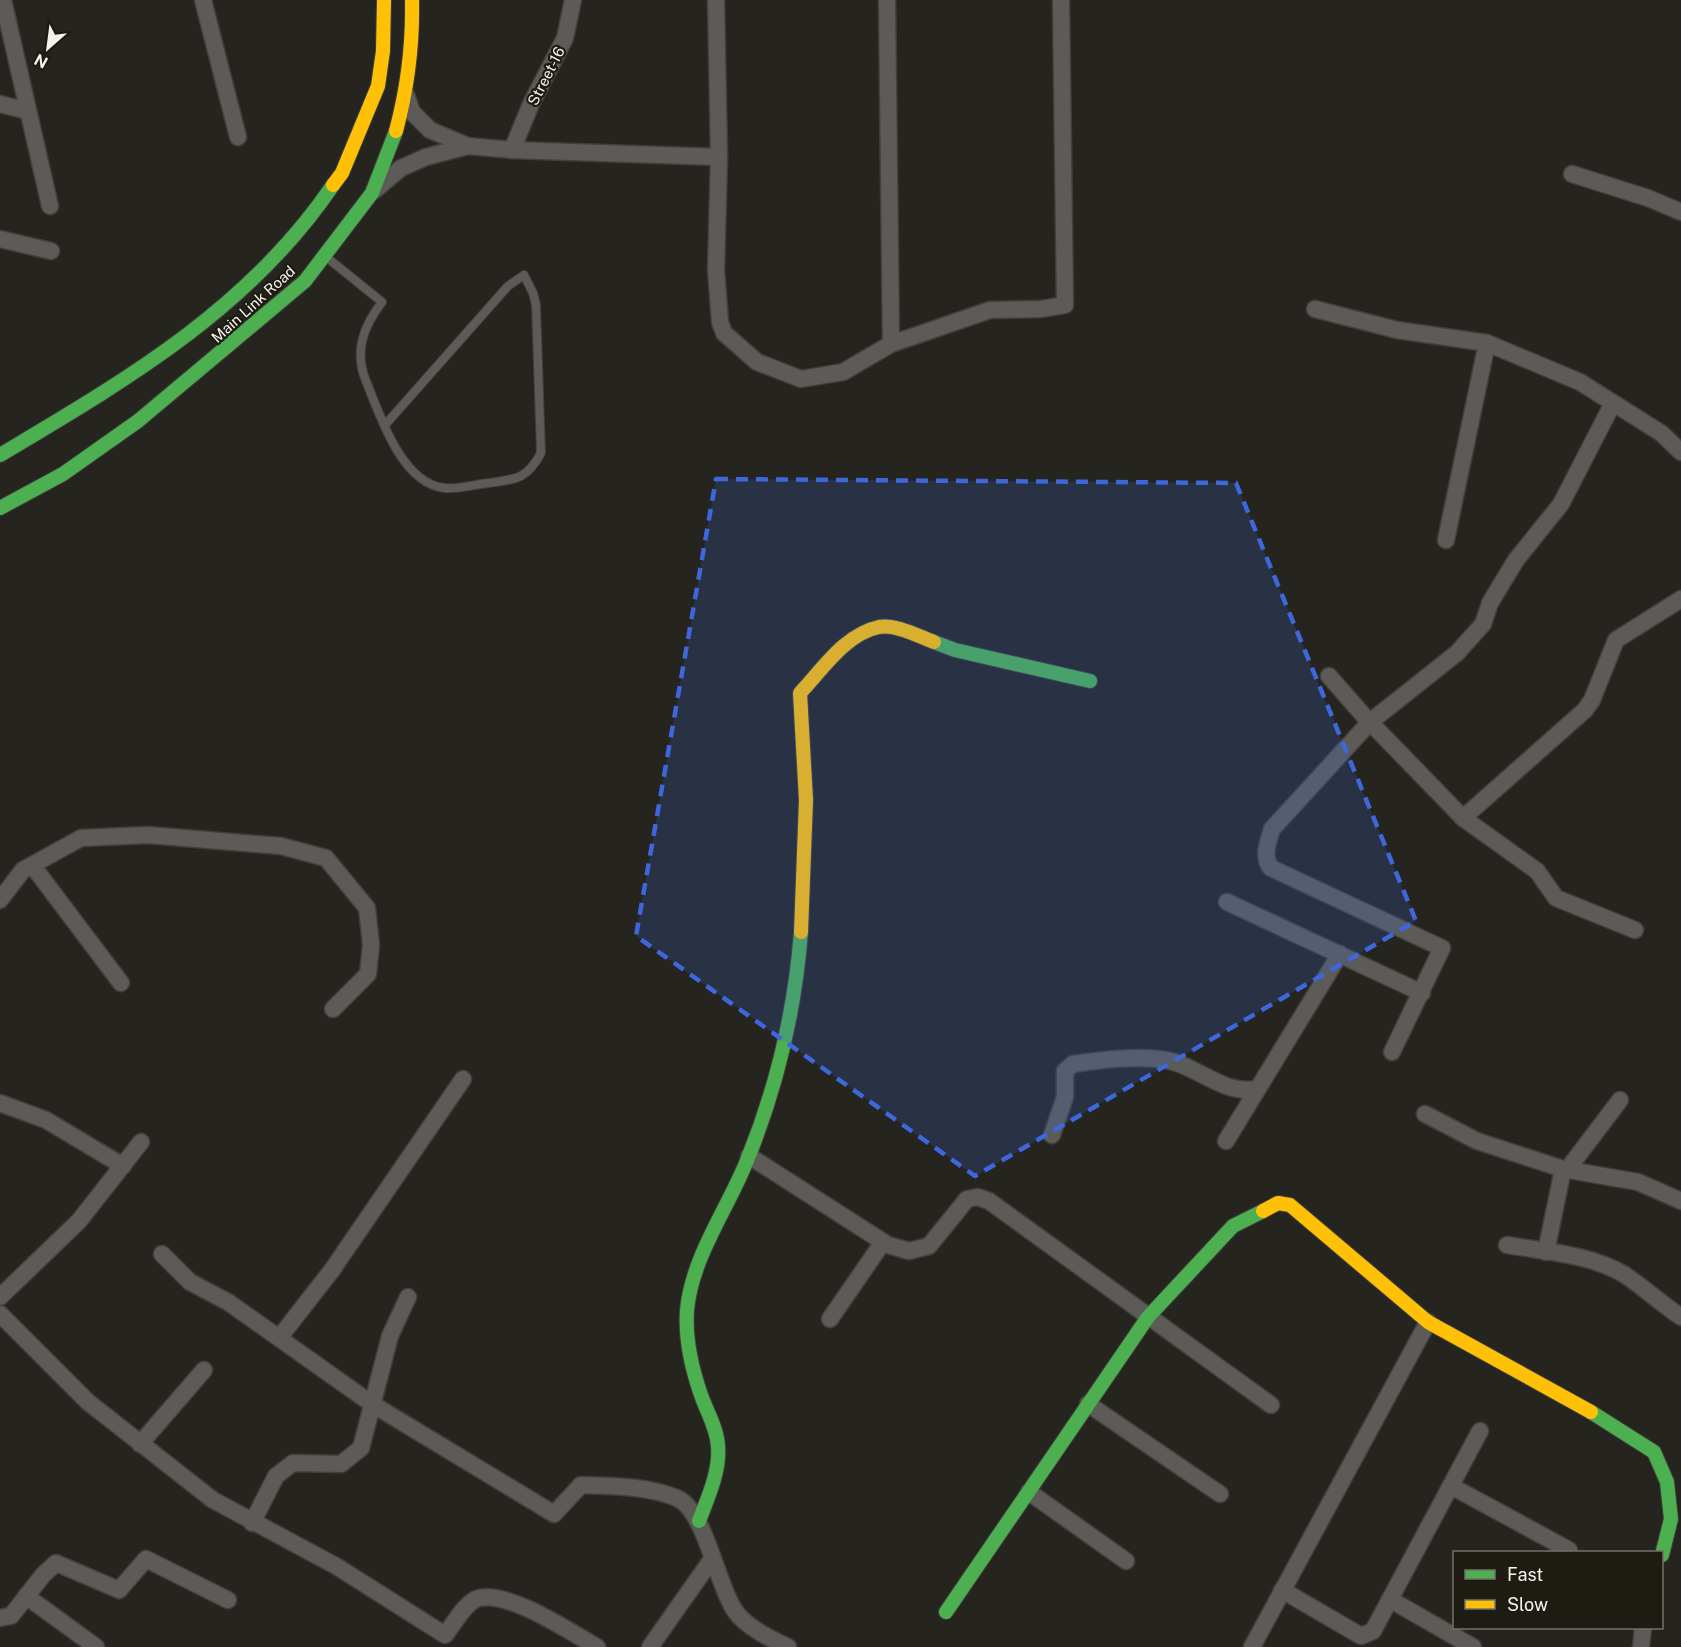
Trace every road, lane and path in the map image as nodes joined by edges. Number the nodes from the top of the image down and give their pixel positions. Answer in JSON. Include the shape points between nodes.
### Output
{"nodes":[{"id":1,"x":3,"y":0,"type":"edge"},
{"id":2,"x":203,"y":0,"type":"edge"},
{"id":3,"x":384,"y":0,"type":"edge"},
{"id":4,"x":412,"y":0,"type":"edge"},
{"id":5,"x":573,"y":0,"type":"edge"},
{"id":6,"x":716,"y":0,"type":"edge"},
{"id":7,"x":887,"y":0,"type":"edge"},
{"id":8,"x":1061,"y":0,"type":"edge"},
{"id":9,"x":406,"y":95,"type":"junction"},
{"id":10,"x":0,"y":104,"type":"edge"},
{"id":11,"x":28,"y":111,"type":"junction"},
{"id":12,"x":238,"y":137,"type":"dead end"},
{"id":13,"x":468,"y":146,"type":"junction"},
{"id":14,"x":512,"y":150,"type":"junction"},
{"id":15,"x":719,"y":157,"type":"junction"},
{"id":16,"x":1572,"y":174,"type":"dead end"},
{"id":17,"x":372,"y":193,"type":"junction"},
{"id":18,"x":50,"y":206,"type":"dead end"},
{"id":19,"x":1681,"y":212,"type":"edge"},
{"id":20,"x":0,"y":239,"type":"edge"},
{"id":21,"x":51,"y":251,"type":"dead end"},
{"id":22,"x":325,"y":256,"type":"junction"},
{"id":23,"x":1315,"y":309,"type":"dead end"},
{"id":24,"x":1487,"y":343,"type":"junction"},
{"id":25,"x":891,"y":344,"type":"junction"},
{"id":26,"x":1613,"y":403,"type":"junction"},
{"id":27,"x":385,"y":425,"type":"junction"},
{"id":28,"x":1681,"y":452,"type":"edge"},
{"id":29,"x":0,"y":455,"type":"edge"},
{"id":30,"x":0,"y":508,"type":"edge"},
{"id":31,"x":1446,"y":540,"type":"dead end"},
{"id":32,"x":1681,"y":598,"type":"edge"},
{"id":33,"x":1329,"y":676,"type":"dead end"},
{"id":34,"x":1090,"y":681,"type":"dead end"},
{"id":35,"x":1370,"y":722,"type":"junction"},
{"id":36,"x":1463,"y":818,"type":"junction"},
{"id":37,"x":32,"y":865,"type":"junction"},
{"id":38,"x":0,"y":900,"type":"edge"},
{"id":39,"x":1227,"y":902,"type":"dead end"},
{"id":40,"x":1635,"y":930,"type":"dead end"},
{"id":41,"x":1340,"y":954,"type":"junction"},
{"id":42,"x":121,"y":983,"type":"dead end"},
{"id":43,"x":1422,"y":993,"type":"junction"},
{"id":44,"x":333,"y":1009,"type":"dead end"},
{"id":45,"x":1392,"y":1052,"type":"dead end"},
{"id":46,"x":463,"y":1078,"type":"dead end"},
{"id":47,"x":1256,"y":1089,"type":"junction"},
{"id":48,"x":1620,"y":1100,"type":"dead end"},
{"id":49,"x":0,"y":1102,"type":"edge"},
{"id":50,"x":1425,"y":1114,"type":"dead end"},
{"id":51,"x":1052,"y":1135,"type":"dead end"},
{"id":52,"x":1226,"y":1141,"type":"dead end"},
{"id":53,"x":141,"y":1142,"type":"dead end"},
{"id":54,"x":749,"y":1156,"type":"junction"},
{"id":55,"x":123,"y":1166,"type":"junction"},
{"id":56,"x":1565,"y":1170,"type":"junction"},
{"id":57,"x":1681,"y":1202,"type":"edge"},
{"id":58,"x":883,"y":1242,"type":"junction"},
{"id":59,"x":1508,"y":1245,"type":"dead end"},
{"id":60,"x":1546,"y":1252,"type":"junction"},
{"id":61,"x":162,"y":1254,"type":"dead end"},
{"id":62,"x":0,"y":1297,"type":"edge"},
{"id":63,"x":408,"y":1297,"type":"dead end"},
{"id":64,"x":0,"y":1314,"type":"edge"},
{"id":65,"x":1148,"y":1317,"type":"junction"},
{"id":66,"x":1681,"y":1317,"type":"edge"},
{"id":67,"x":830,"y":1319,"type":"dead end"},
{"id":68,"x":1428,"y":1322,"type":"junction"},
{"id":69,"x":279,"y":1338,"type":"junction"},
{"id":70,"x":204,"y":1370,"type":"dead end"},
{"id":71,"x":372,"y":1404,"type":"junction"},
{"id":72,"x":1088,"y":1404,"type":"junction"},
{"id":73,"x":1271,"y":1405,"type":"dead end"},
{"id":74,"x":1480,"y":1431,"type":"dead end"},
{"id":75,"x":140,"y":1444,"type":"junction"},
{"id":76,"x":1451,"y":1486,"type":"junction"},
{"id":77,"x":1029,"y":1492,"type":"junction"},
{"id":78,"x":1220,"y":1494,"type":"dead end"},
{"id":79,"x":699,"y":1521,"type":"junction"},
{"id":80,"x":252,"y":1522,"type":"junction"},
{"id":81,"x":1569,"y":1550,"type":"dead end"},
{"id":82,"x":1663,"y":1551,"type":"edge"},
{"id":83,"x":712,"y":1559,"type":"junction"},
{"id":84,"x":1126,"y":1561,"type":"dead end"},
{"id":85,"x":1282,"y":1590,"type":"junction"},
{"id":86,"x":26,"y":1596,"type":"junction"},
{"id":87,"x":228,"y":1600,"type":"dead end"},
{"id":88,"x":1391,"y":1600,"type":"junction"},
{"id":89,"x":946,"y":1612,"type":"dead end"},
{"id":90,"x":0,"y":1618,"type":"edge"},
{"id":91,"x":1643,"y":1629,"type":"edge"},
{"id":92,"x":96,"y":1647,"type":"edge"},
{"id":93,"x":597,"y":1647,"type":"edge"},
{"id":94,"x":650,"y":1647,"type":"edge"},
{"id":95,"x":788,"y":1647,"type":"edge"},
{"id":96,"x":1252,"y":1647,"type":"edge"},
{"id":97,"x":1473,"y":1647,"type":"edge"},
{"id":98,"x":1641,"y":1647,"type":"edge"}],
"edges":[{"from":1,"to":11,"type":"street"},
{"from":2,"to":12,"type":"street"},
{"from":3,"to":29,"type":"street","name":"Main Link Road","via":[[379,83],[358,146],[324,205],[286,251],[250,285],[164,352]]},
{"from":4,"to":9,"type":"street","name":"Main Link Road","via":[[413,46]]},
{"from":5,"to":14,"type":"street","name":"Street-16","via":[[565,38]]},
{"from":6,"to":15,"type":"street"},
{"from":7,"to":25,"type":"street"},
{"from":8,"to":25,"type":"street","via":[[1065,305],[990,310]]},
{"from":9,"to":13,"type":"street","via":[[412,112],[430,130]]},
{"from":9,"to":17,"type":"street","name":"Main Link Road","via":[[393,142]]},
{"from":10,"to":11,"type":"street"},
{"from":11,"to":18,"type":"street"},
{"from":13,"to":14,"type":"street"},
{"from":13,"to":17,"type":"street","via":[[401,168]]},
{"from":14,"to":15,"type":"street"},
{"from":15,"to":25,"type":"street","via":[[716,270],[724,333],[757,362],[801,379],[843,372]]},
{"from":16,"to":19,"type":"street"},
{"from":17,"to":22,"type":"street","name":"Main Link Road"},
{"from":20,"to":21,"type":"street"},
{"from":22,"to":27,"type":"lane","via":[[382,302],[363,337],[358,356]]},
{"from":22,"to":30,"type":"street","name":"Main Link Road","via":[[305,281],[138,421],[63,474]]},
{"from":23,"to":24,"type":"street","via":[[1397,330]]},
{"from":24,"to":26,"type":"street","via":[[1580,382]]},
{"from":24,"to":31,"type":"street"},
{"from":26,"to":28,"type":"street","via":[[1661,433]]},
{"from":26,"to":35,"type":"street","via":[[1561,504],[1516,560],[1475,635]]},
{"from":27,"to":27,"type":"lane","via":[[405,465],[444,488],[515,479],[532,471],[541,453],[538,321],[534,293],[524,275],[508,286]]},
{"from":32,"to":36,"type":"street","via":[[1616,640],[1585,710]]},
{"from":33,"to":35,"type":"street"},
{"from":34,"to":54,"type":"street","via":[[955,650],[904,631],[880,627],[850,640],[801,693],[808,785],[799,966],[786,1043]]},
{"from":35,"to":36,"type":"street"},
{"from":35,"to":43,"type":"street","via":[[1272,830],[1267,863],[1442,948]]},
{"from":36,"to":40,"type":"street","via":[[1537,871],[1556,898]]},
{"from":37,"to":38,"type":"street","via":[[23,870]]},
{"from":37,"to":42,"type":"street"},
{"from":37,"to":44,"type":"street","via":[[81,838],[148,835],[281,846],[326,858],[367,908],[371,945],[368,974]]},
{"from":39,"to":41,"type":"street"},
{"from":41,"to":43,"type":"street"},
{"from":41,"to":47,"type":"street"},
{"from":43,"to":45,"type":"street"},
{"from":46,"to":69,"type":"street","via":[[332,1270]]},
{"from":47,"to":51,"type":"street","via":[[1229,1088],[1166,1060],[1073,1064],[1065,1071],[1065,1097]]},
{"from":47,"to":52,"type":"street"},
{"from":48,"to":56,"type":"street"},
{"from":49,"to":55,"type":"street","via":[[46,1120]]},
{"from":50,"to":56,"type":"street","via":[[1477,1141]]},
{"from":53,"to":55,"type":"street"},
{"from":54,"to":58,"type":"street"},
{"from":54,"to":79,"type":"street","via":[[703,1257],[687,1304],[689,1342],[700,1392],[717,1438],[717,1467]]},
{"from":55,"to":62,"type":"street","via":[[79,1221]]},
{"from":56,"to":57,"type":"street","via":[[1638,1182]]},
{"from":56,"to":60,"type":"street"},
{"from":58,"to":65,"type":"street","via":[[909,1251],[929,1246],[967,1199],[978,1197],[989,1201]]},
{"from":58,"to":67,"type":"street"},
{"from":59,"to":60,"type":"street"},
{"from":60,"to":66,"type":"street","via":[[1610,1267]]},
{"from":61,"to":69,"type":"street","via":[[190,1282],[228,1302]]},
{"from":63,"to":71,"type":"street","via":[[390,1336]]},
{"from":64,"to":75,"type":"street","via":[[88,1402]]},
{"from":65,"to":68,"type":"street","via":[[1233,1226],[1278,1203],[1290,1205]]},
{"from":65,"to":72,"type":"street"},
{"from":65,"to":73,"type":"street"},
{"from":68,"to":82,"type":"street","via":[[1616,1426],[1654,1452],[1667,1482],[1671,1519]]},
{"from":68,"to":85,"type":"street"},
{"from":69,"to":71,"type":"street"},
{"from":70,"to":75,"type":"street"},
{"from":71,"to":79,"type":"street","via":[[554,1514],[581,1485],[632,1487],[679,1499]]},
{"from":71,"to":80,"type":"street","via":[[361,1448],[341,1464],[293,1463],[276,1476]]},
{"from":72,"to":77,"type":"street"},
{"from":72,"to":78,"type":"street"},
{"from":74,"to":76,"type":"street"},
{"from":75,"to":80,"type":"street","via":[[213,1500]]},
{"from":76,"to":81,"type":"street"},
{"from":76,"to":88,"type":"street"},
{"from":77,"to":84,"type":"street"},
{"from":77,"to":89,"type":"street"},
{"from":79,"to":83,"type":"street"},
{"from":80,"to":93,"type":"street","via":[[336,1566],[445,1635],[479,1598],[513,1601]]},
{"from":83,"to":94,"type":"street"},
{"from":83,"to":95,"type":"street","via":[[735,1612],[767,1637]]},
{"from":85,"to":88,"type":"street","via":[[1361,1636],[1373,1631]]},
{"from":85,"to":96,"type":"street"},
{"from":86,"to":87,"type":"street","via":[[56,1563],[119,1590],[146,1558]]},
{"from":86,"to":90,"type":"street","via":[[11,1616]]},
{"from":86,"to":92,"type":"street"},
{"from":88,"to":97,"type":"street"},
{"from":91,"to":98,"type":"street"}]}
